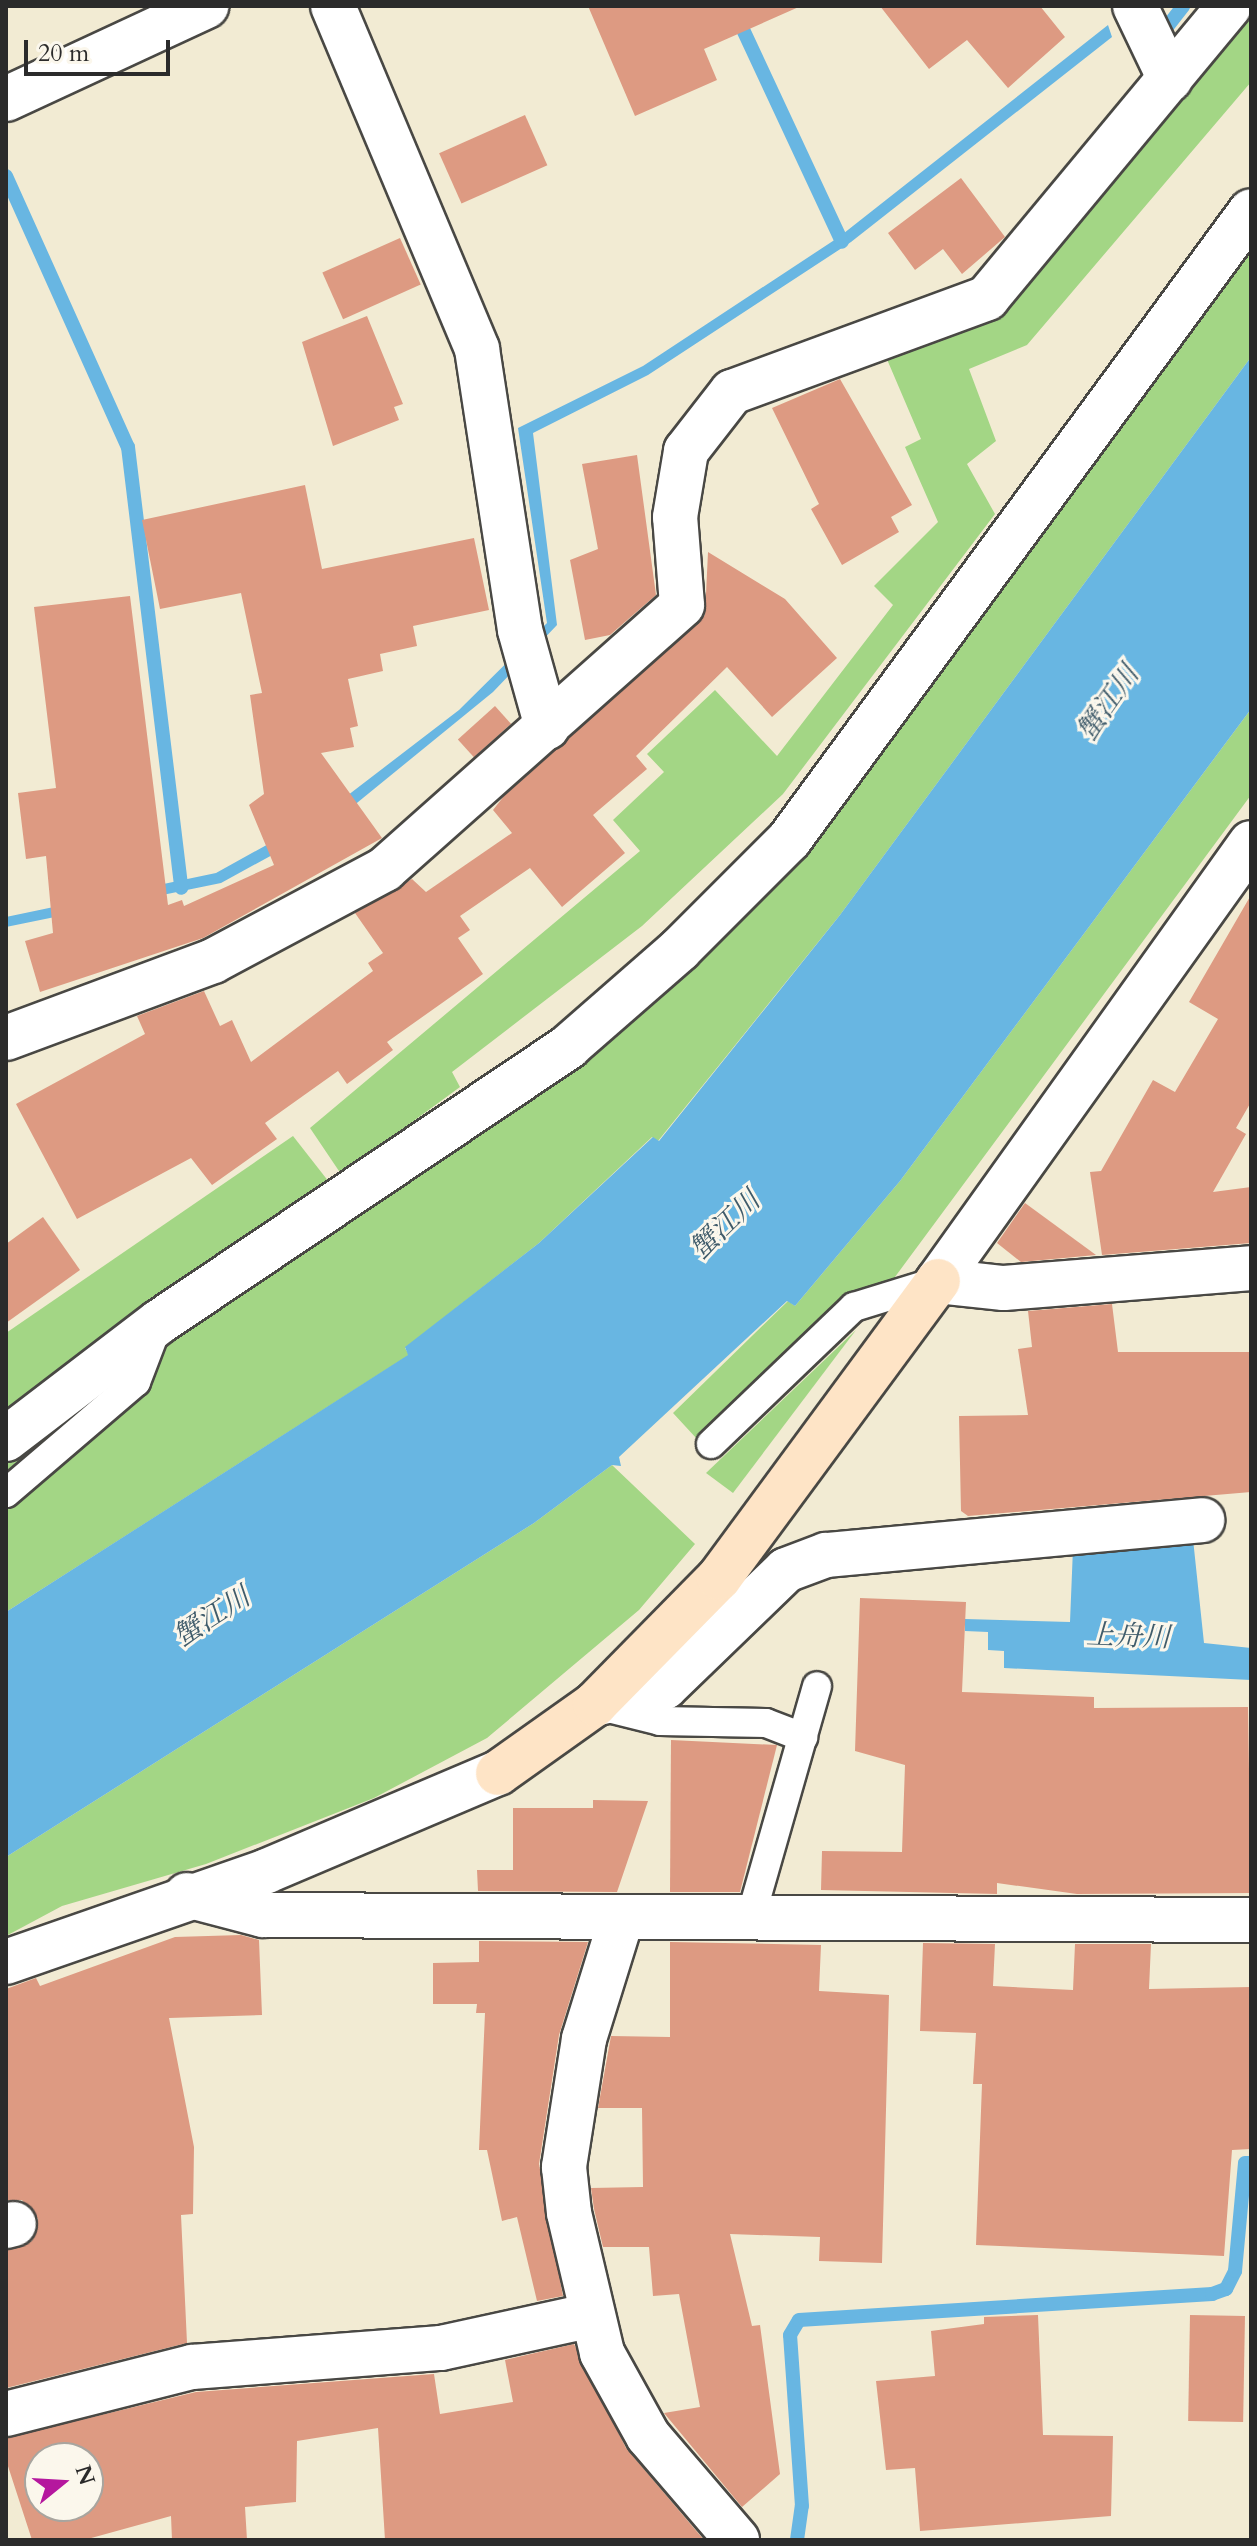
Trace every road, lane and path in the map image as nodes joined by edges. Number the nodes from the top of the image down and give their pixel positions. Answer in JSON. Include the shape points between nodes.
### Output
{"nodes":[{"id":1,"x":206,"y":6,"type":"edge"},
{"id":2,"x":333,"y":6,"type":"edge"},
{"id":3,"x":1135,"y":6,"type":"edge"},
{"id":4,"x":1229,"y":6,"type":"edge"},
{"id":5,"x":1170,"y":79,"type":"junction"},
{"id":6,"x":6,"y":99,"type":"edge"},
{"id":7,"x":1251,"y":211,"type":"edge"},
{"id":8,"x":547,"y":727,"type":"junction"},
{"id":9,"x":1251,"y":843,"type":"edge"},
{"id":10,"x":6,"y":1038,"type":"edge"},
{"id":11,"x":1251,"y":1268,"type":"edge"},
{"id":12,"x":938,"y":1281,"type":"junction"},
{"id":13,"x":159,"y":1322,"type":"junction"},
{"id":14,"x":6,"y":1439,"type":"edge"},
{"id":15,"x":711,"y":1444,"type":"dead end"},
{"id":16,"x":6,"y":1493,"type":"edge"},
{"id":17,"x":1202,"y":1520,"type":"dead end"},
{"id":18,"x":817,"y":1686,"type":"dead end"},
{"id":19,"x":595,"y":1704,"type":"junction"},
{"id":20,"x":803,"y":1737,"type":"junction"},
{"id":21,"x":187,"y":1895,"type":"junction"},
{"id":22,"x":621,"y":1920,"type":"junction"},
{"id":23,"x":750,"y":1920,"type":"junction"},
{"id":24,"x":1251,"y":1920,"type":"edge"},
{"id":25,"x":6,"y":1962,"type":"edge"},
{"id":26,"x":592,"y":2315,"type":"junction"},
{"id":27,"x":6,"y":2414,"type":"edge"},
{"id":28,"x":737,"y":2540,"type":"edge"}],
"edges":[{"from":1,"to":6,"type":"street"},
{"from":2,"to":8,"type":"street","via":[[477,349],[520,630]]},
{"from":3,"to":5,"type":"street"},
{"from":4,"to":5,"type":"street"},
{"from":5,"to":8,"type":"street","via":[[987,298],[732,392],[686,451],[675,517],[682,605]]},
{"from":7,"to":13,"type":"street","via":[[789,840],[680,949],[569,1046]]},
{"from":8,"to":10,"type":"street","via":[[385,869],[213,961]]},
{"from":9,"to":12,"type":"street"},
{"from":11,"to":12,"type":"street","via":[[1004,1288]]},
{"from":12,"to":15,"type":"lane","via":[[854,1307]]},
{"from":12,"to":19,"type":"street","via":[[719,1578]]},
{"from":13,"to":14,"type":"street"},
{"from":13,"to":16,"type":"lane","via":[[136,1382]]},
{"from":17,"to":19,"type":"street","via":[[826,1555],[786,1570],[665,1687]]},
{"from":18,"to":20,"type":"lane"},
{"from":19,"to":20,"type":"lane","via":[[660,1721],[766,1723]]},
{"from":19,"to":21,"type":"street","via":[[498,1773],[267,1871]]},
{"from":20,"to":23,"type":"lane"},
{"from":21,"to":22,"type":"street","via":[[263,1915]]},
{"from":21,"to":25,"type":"street"},
{"from":22,"to":23,"type":"street"},
{"from":22,"to":26,"type":"street","via":[[584,2039],[564,2167]]},
{"from":23,"to":24,"type":"street"},
{"from":26,"to":27,"type":"street","via":[[441,2348],[192,2367]]},
{"from":26,"to":28,"type":"street","via":[[602,2353],[648,2436]]}]}
